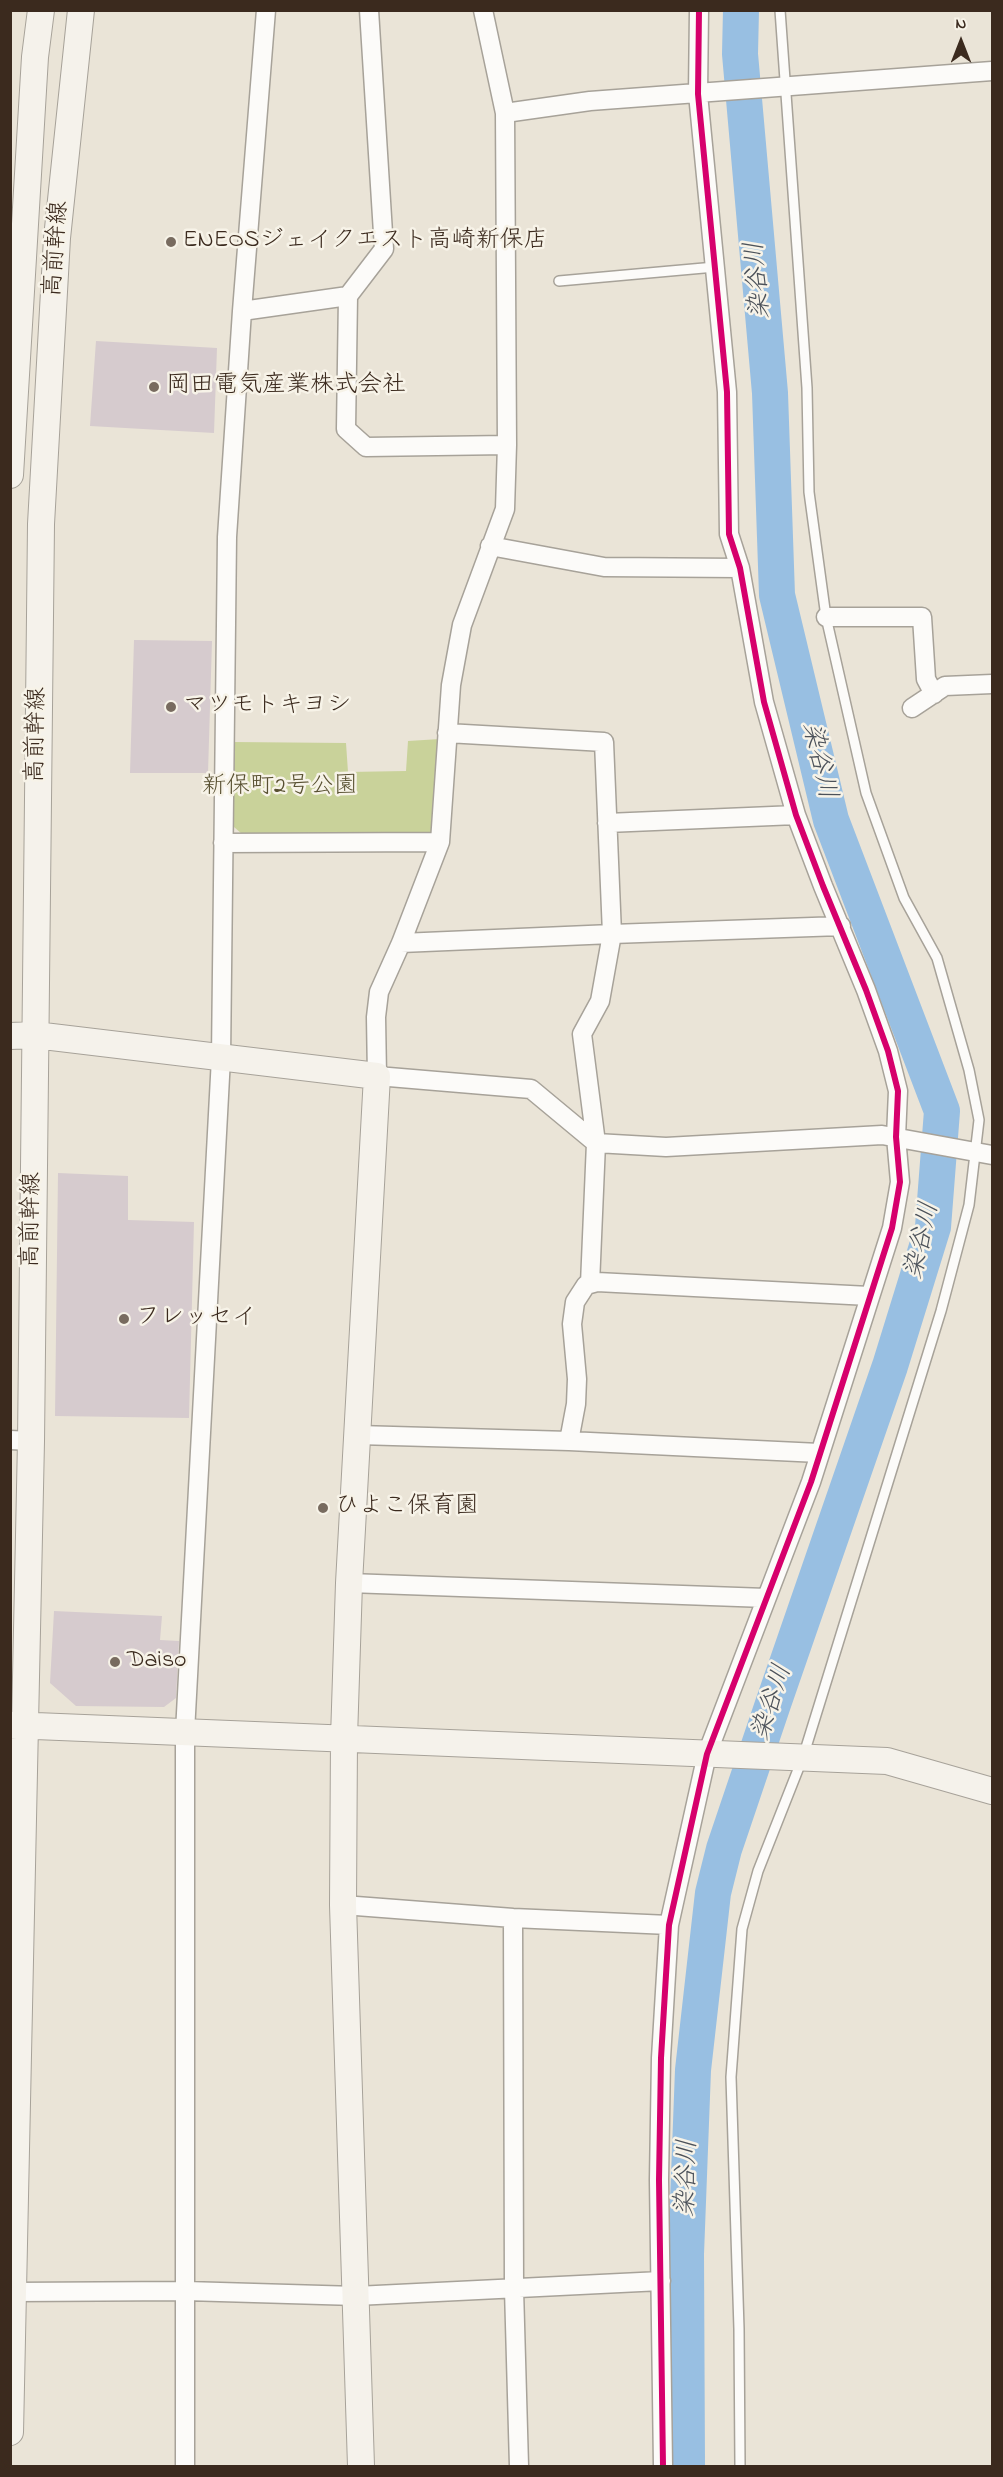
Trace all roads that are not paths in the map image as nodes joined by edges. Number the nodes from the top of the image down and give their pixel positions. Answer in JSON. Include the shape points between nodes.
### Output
{"nodes":[{"id":1,"x":41,"y":10,"type":"edge"},
{"id":2,"x":81,"y":10,"type":"edge"},
{"id":3,"x":266,"y":10,"type":"edge"},
{"id":4,"x":369,"y":10,"type":"edge"},
{"id":5,"x":483,"y":10,"type":"edge"},
{"id":6,"x":699,"y":10,"type":"edge"},
{"id":7,"x":780,"y":10,"type":"edge"},
{"id":8,"x":993,"y":71,"type":"edge"},
{"id":9,"x":783,"y":87,"type":"junction"},
{"id":10,"x":703,"y":94,"type":"junction"},
{"id":11,"x":505,"y":113,"type":"junction"},
{"id":12,"x":715,"y":267,"type":"junction"},
{"id":13,"x":559,"y":281,"type":"dead end"},
{"id":14,"x":348,"y":296,"type":"junction"},
{"id":15,"x":242,"y":311,"type":"junction"},
{"id":16,"x":507,"y":446,"type":"junction"},
{"id":17,"x":10,"y":476,"type":"edge"},
{"id":18,"x":490,"y":546,"type":"junction"},
{"id":19,"x":740,"y":568,"type":"junction"},
{"id":20,"x":826,"y":617,"type":"junction"},
{"id":21,"x":993,"y":684,"type":"edge"},
{"id":22,"x":934,"y":694,"type":"junction"},
{"id":23,"x":912,"y":708,"type":"dead end"},
{"id":24,"x":447,"y":733,"type":"junction"},
{"id":25,"x":796,"y":814,"type":"junction"},
{"id":26,"x":607,"y":823,"type":"junction"},
{"id":27,"x":440,"y":842,"type":"junction"},
{"id":28,"x":223,"y":843,"type":"junction"},
{"id":29,"x":841,"y":926,"type":"junction"},
{"id":30,"x":612,"y":934,"type":"junction"},
{"id":31,"x":401,"y":943,"type":"junction"},
{"id":32,"x":23,"y":1036,"type":"edge"},
{"id":33,"x":221,"y":1058,"type":"junction"},
{"id":34,"x":377,"y":1076,"type":"junction"},
{"id":35,"x":896,"y":1137,"type":"junction"},
{"id":36,"x":596,"y":1143,"type":"junction"},
{"id":37,"x":984,"y":1153,"type":"edge"},
{"id":38,"x":590,"y":1284,"type":"junction"},
{"id":39,"x":869,"y":1296,"type":"junction"},
{"id":40,"x":358,"y":1435,"type":"junction"},
{"id":41,"x":21,"y":1441,"type":"edge"},
{"id":42,"x":569,"y":1441,"type":"junction"},
{"id":43,"x":819,"y":1453,"type":"junction"},
{"id":44,"x":349,"y":1584,"type":"junction"},
{"id":45,"x":766,"y":1598,"type":"junction"},
{"id":46,"x":18,"y":1725,"type":"edge"},
{"id":47,"x":185,"y":1732,"type":"junction"},
{"id":48,"x":344,"y":1738,"type":"junction"},
{"id":49,"x":712,"y":1754,"type":"junction"},
{"id":50,"x":799,"y":1757,"type":"junction"},
{"id":51,"x":993,"y":1791,"type":"edge"},
{"id":52,"x":343,"y":1905,"type":"junction"},
{"id":53,"x":513,"y":1918,"type":"junction"},
{"id":54,"x":669,"y":1925,"type":"junction"},
{"id":55,"x":661,"y":2280,"type":"junction"},
{"id":56,"x":514,"y":2289,"type":"junction"},
{"id":57,"x":186,"y":2291,"type":"junction"},
{"id":58,"x":13,"y":2292,"type":"junction"},
{"id":59,"x":356,"y":2296,"type":"junction"},
{"id":60,"x":10,"y":2432,"type":"edge"},
{"id":61,"x":185,"y":2466,"type":"edge"},
{"id":62,"x":361,"y":2466,"type":"edge"},
{"id":63,"x":519,"y":2466,"type":"edge"},
{"id":64,"x":663,"y":2466,"type":"edge"},
{"id":65,"x":740,"y":2466,"type":"edge"}],
"edges":[{"from":1,"to":17,"type":"street","name":"高前幹線"},
{"from":2,"to":32,"type":"street","name":"高前幹線","via":[[57,238],[41,524]]},
{"from":3,"to":15,"type":"street"},
{"from":4,"to":14,"type":"street","via":[[384,249]]},
{"from":5,"to":11,"type":"street"},
{"from":6,"to":10,"type":"street"},
{"from":7,"to":9,"type":"lane"},
{"from":8,"to":9,"type":"street"},
{"from":9,"to":10,"type":"street"},
{"from":9,"to":20,"type":"lane","via":[[807,388],[809,492]]},
{"from":10,"to":11,"type":"street","via":[[590,101]]},
{"from":10,"to":12,"type":"street"},
{"from":11,"to":16,"type":"street"},
{"from":12,"to":13,"type":"lane"},
{"from":12,"to":19,"type":"street","via":[[727,392],[729,534]]},
{"from":14,"to":15,"type":"street"},
{"from":14,"to":16,"type":"street","via":[[346,429],[366,447]]},
{"from":15,"to":28,"type":"street","via":[[227,537]]},
{"from":16,"to":18,"type":"street","via":[[505,509]]},
{"from":18,"to":19,"type":"street","via":[[604,567]]},
{"from":18,"to":24,"type":"street","via":[[462,625]]},
{"from":19,"to":25,"type":"street","via":[[764,702]]},
{"from":20,"to":22,"type":"street","via":[[922,617],[926,679]]},
{"from":20,"to":37,"type":"lane","via":[[866,793],[904,897],[937,958],[958,1028]]},
{"from":21,"to":22,"type":"street","via":[[945,686]]},
{"from":22,"to":23,"type":"street"},
{"from":24,"to":26,"type":"street","via":[[604,742]]},
{"from":24,"to":27,"type":"street"},
{"from":25,"to":26,"type":"street"},
{"from":25,"to":29,"type":"street"},
{"from":26,"to":30,"type":"street"},
{"from":27,"to":28,"type":"street"},
{"from":27,"to":31,"type":"street"},
{"from":28,"to":33,"type":"street"},
{"from":29,"to":30,"type":"street"},
{"from":29,"to":35,"type":"street","via":[[896,1081]]},
{"from":30,"to":31,"type":"street"},
{"from":30,"to":36,"type":"street","via":[[600,1001],[582,1034]]},
{"from":31,"to":34,"type":"street","via":[[379,992]]},
{"from":32,"to":33,"type":"street"},
{"from":32,"to":41,"type":"street","name":"高前幹線"},
{"from":33,"to":34,"type":"street"},
{"from":33,"to":47,"type":"street"},
{"from":34,"to":36,"type":"street","via":[[531,1089]]},
{"from":34,"to":40,"type":"street"},
{"from":35,"to":36,"type":"street","via":[[666,1147]]},
{"from":35,"to":37,"type":"street"},
{"from":35,"to":39,"type":"street","via":[[900,1182],[892,1228]]},
{"from":36,"to":38,"type":"street"},
{"from":37,"to":50,"type":"lane","via":[[941,1311]]},
{"from":38,"to":39,"type":"street"},
{"from":38,"to":42,"type":"street","via":[[575,1302],[572,1324],[577,1379]]},
{"from":39,"to":43,"type":"street"},
{"from":40,"to":42,"type":"street"},
{"from":40,"to":44,"type":"street"},
{"from":41,"to":46,"type":"street","name":"高前幹線"},
{"from":42,"to":43,"type":"street"},
{"from":43,"to":45,"type":"street"},
{"from":44,"to":45,"type":"street"},
{"from":44,"to":48,"type":"street"},
{"from":45,"to":49,"type":"street"},
{"from":46,"to":47,"type":"street"},
{"from":46,"to":58,"type":"street","name":"高前幹線"},
{"from":47,"to":48,"type":"street"},
{"from":47,"to":57,"type":"street"},
{"from":48,"to":49,"type":"street"},
{"from":48,"to":52,"type":"street"},
{"from":49,"to":50,"type":"street"},
{"from":49,"to":54,"type":"street"},
{"from":50,"to":51,"type":"street","via":[[887,1761]]},
{"from":50,"to":65,"type":"lane","via":[[741,1929],[731,2077]]},
{"from":52,"to":53,"type":"street"},
{"from":52,"to":59,"type":"street"},
{"from":53,"to":54,"type":"street"},
{"from":53,"to":56,"type":"street"},
{"from":54,"to":55,"type":"street","via":[[661,2058]]},
{"from":55,"to":56,"type":"street"},
{"from":55,"to":64,"type":"street"},
{"from":56,"to":59,"type":"street"},
{"from":56,"to":63,"type":"street"},
{"from":57,"to":58,"type":"street"},
{"from":57,"to":59,"type":"street"},
{"from":57,"to":61,"type":"street"},
{"from":58,"to":60,"type":"street","name":"高前幹線"},
{"from":59,"to":62,"type":"street"}]}
